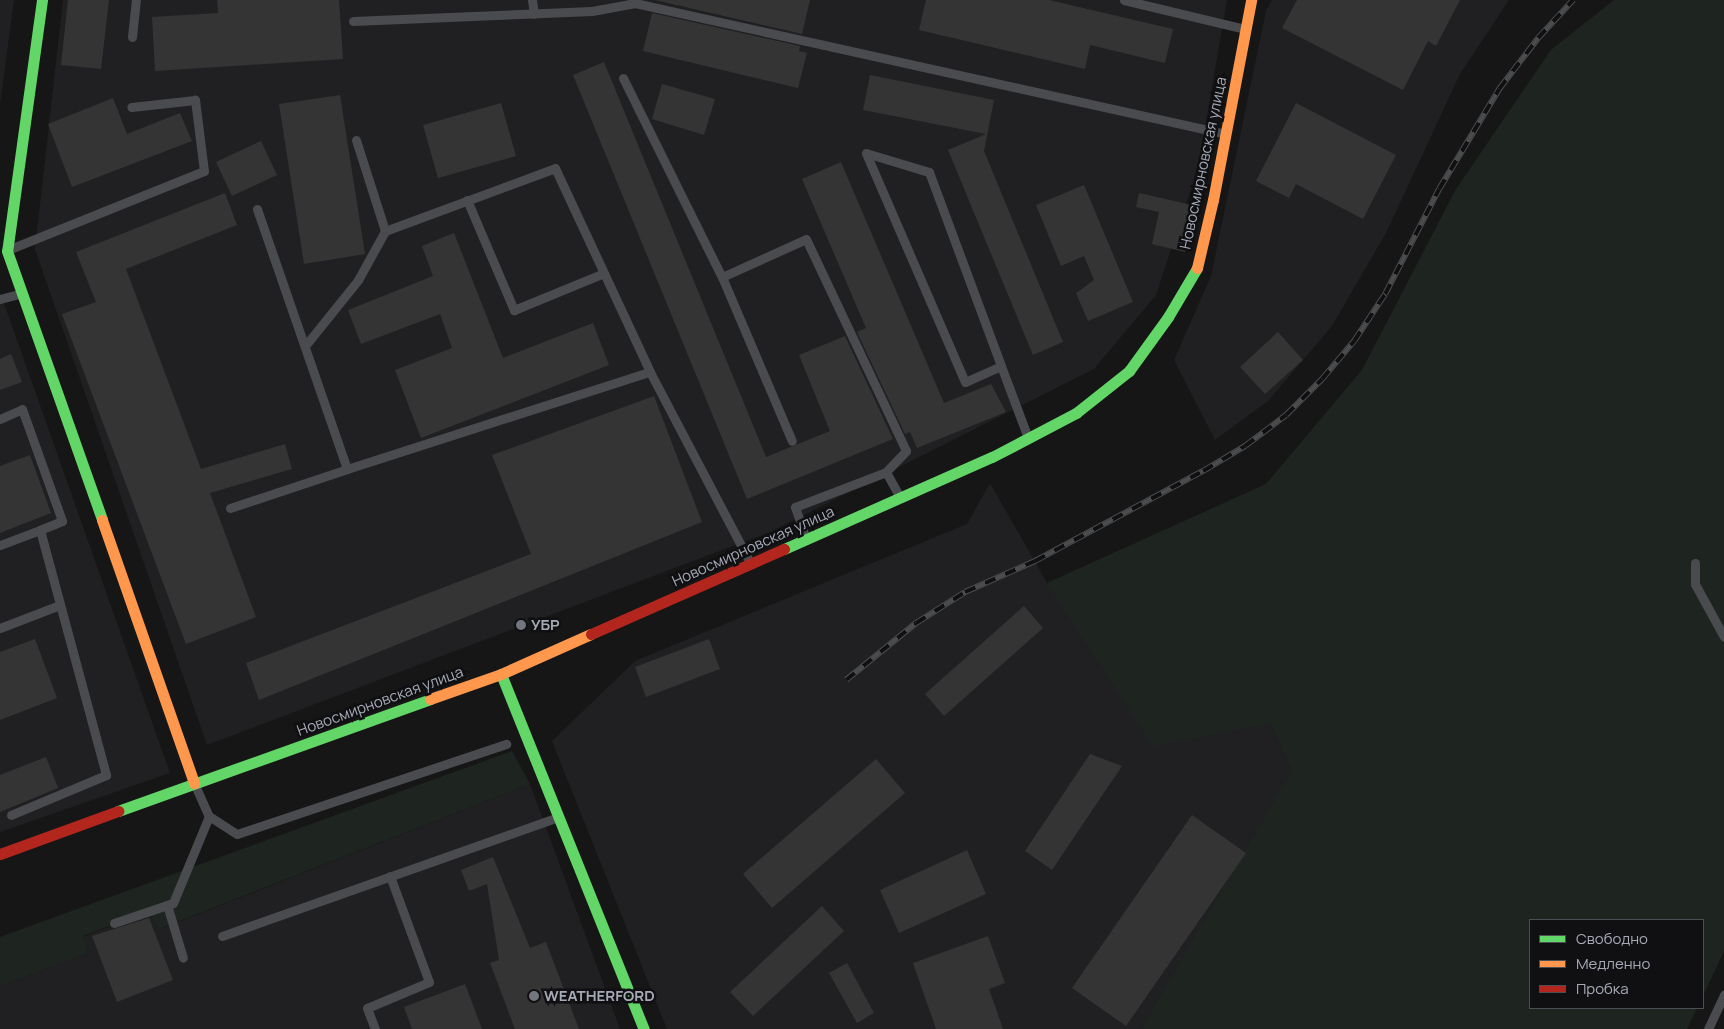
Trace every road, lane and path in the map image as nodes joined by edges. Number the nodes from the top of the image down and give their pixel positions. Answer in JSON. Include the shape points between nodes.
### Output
{"nodes":[{"id":1,"x":42,"y":0,"type":"edge"},
{"id":2,"x":136,"y":0,"type":"edge"},
{"id":3,"x":532,"y":0,"type":"edge"},
{"id":4,"x":1124,"y":0,"type":"edge"},
{"id":5,"x":1251,"y":0,"type":"edge"},
{"id":6,"x":534,"y":14,"type":"junction"},
{"id":7,"x":353,"y":21,"type":"dead end"},
{"id":8,"x":1246,"y":29,"type":"junction"},
{"id":9,"x":132,"y":37,"type":"dead end"},
{"id":10,"x":623,"y":78,"type":"dead end"},
{"id":11,"x":131,"y":107,"type":"dead end"},
{"id":12,"x":1226,"y":134,"type":"junction"},
{"id":13,"x":356,"y":140,"type":"dead end"},
{"id":14,"x":468,"y":200,"type":"junction"},
{"id":15,"x":257,"y":209,"type":"dead end"},
{"id":16,"x":385,"y":231,"type":"junction"},
{"id":17,"x":7,"y":250,"type":"junction"},
{"id":18,"x":604,"y":274,"type":"junction"},
{"id":19,"x":722,"y":277,"type":"junction"},
{"id":20,"x":22,"y":293,"type":"junction"},
{"id":21,"x":0,"y":299,"type":"edge"},
{"id":22,"x":304,"y":346,"type":"junction"},
{"id":23,"x":1001,"y":366,"type":"junction"},
{"id":24,"x":650,"y":372,"type":"junction"},
{"id":25,"x":0,"y":419,"type":"edge"},
{"id":26,"x":1028,"y":438,"type":"junction"},
{"id":27,"x":792,"y":441,"type":"dead end"},
{"id":28,"x":347,"y":469,"type":"junction"},
{"id":29,"x":886,"y":472,"type":"junction"},
{"id":30,"x":900,"y":498,"type":"junction"},
{"id":31,"x":230,"y":508,"type":"dead end"},
{"id":32,"x":40,"y":530,"type":"junction"},
{"id":33,"x":806,"y":540,"type":"junction"},
{"id":34,"x":0,"y":544,"type":"edge"},
{"id":35,"x":1695,"y":563,"type":"dead end"},
{"id":36,"x":751,"y":564,"type":"junction"},
{"id":37,"x":60,"y":605,"type":"junction"},
{"id":38,"x":0,"y":628,"type":"edge"},
{"id":39,"x":1724,"y":637,"type":"edge"},
{"id":40,"x":501,"y":674,"type":"junction"},
{"id":41,"x":506,"y":744,"type":"dead end"},
{"id":42,"x":194,"y":783,"type":"junction"},
{"id":43,"x":11,"y":815,"type":"dead end"},
{"id":44,"x":209,"y":816,"type":"junction"},
{"id":45,"x":558,"y":816,"type":"junction"},
{"id":46,"x":0,"y":854,"type":"edge"},
{"id":47,"x":390,"y":876,"type":"junction"},
{"id":48,"x":167,"y":905,"type":"junction"},
{"id":49,"x":114,"y":923,"type":"dead end"},
{"id":50,"x":222,"y":936,"type":"dead end"},
{"id":51,"x":183,"y":958,"type":"dead end"},
{"id":52,"x":1724,"y":994,"type":"edge"},
{"id":53,"x":375,"y":1029,"type":"edge"},
{"id":54,"x":644,"y":1029,"type":"edge"},
{"id":55,"x":1708,"y":1029,"type":"edge"}],
"edges":[{"from":1,"to":17,"type":"street"},
{"from":2,"to":9,"type":"lane"},
{"from":3,"to":6,"type":"lane"},
{"from":4,"to":8,"type":"lane"},
{"from":5,"to":8,"type":"street","name":"Новосмирновская улица"},
{"from":6,"to":7,"type":"lane"},
{"from":6,"to":12,"type":"lane","via":[[592,11],[635,2]]},
{"from":8,"to":12,"type":"street","name":"Новосмирновская улица"},
{"from":10,"to":19,"type":"lane"},
{"from":11,"to":17,"type":"lane","via":[[195,100],[204,171]]},
{"from":12,"to":26,"type":"street","name":"Новосмирновская улица","via":[[1196,268],[1168,317],[1129,371],[1076,413]]},
{"from":13,"to":16,"type":"lane"},
{"from":14,"to":16,"type":"lane"},
{"from":14,"to":18,"type":"lane","via":[[555,168]]},
{"from":14,"to":18,"type":"lane","via":[[514,310]]},
{"from":15,"to":22,"type":"lane"},
{"from":16,"to":22,"type":"lane","via":[[358,280]]},
{"from":17,"to":20,"type":"street"},
{"from":18,"to":24,"type":"lane"},
{"from":19,"to":27,"type":"lane"},
{"from":19,"to":29,"type":"lane","via":[[806,239],[906,451]]},
{"from":20,"to":21,"type":"lane"},
{"from":20,"to":42,"type":"street"},
{"from":22,"to":28,"type":"lane"},
{"from":23,"to":23,"type":"lane","via":[[929,172],[866,153],[965,382]]},
{"from":23,"to":26,"type":"lane"},
{"from":24,"to":28,"type":"lane"},
{"from":24,"to":36,"type":"lane"},
{"from":25,"to":32,"type":"lane","via":[[22,409],[62,521]]},
{"from":26,"to":30,"type":"street","name":"Новосмирновская улица"},
{"from":28,"to":31,"type":"lane"},
{"from":29,"to":30,"type":"lane"},
{"from":29,"to":33,"type":"lane","via":[[795,508]]},
{"from":30,"to":33,"type":"street","name":"Новосмирновская улица"},
{"from":32,"to":34,"type":"lane"},
{"from":32,"to":37,"type":"lane"},
{"from":33,"to":36,"type":"street","name":"Новосмирновская улица"},
{"from":35,"to":39,"type":"lane","via":[[1695,584]]},
{"from":36,"to":40,"type":"street","name":"Новосмирновская улица"},
{"from":37,"to":38,"type":"lane"},
{"from":37,"to":43,"type":"lane","via":[[106,775]]},
{"from":40,"to":42,"type":"street","name":"Новосмирновская улица"},
{"from":40,"to":45,"type":"street"},
{"from":41,"to":44,"type":"lane","via":[[237,834]]},
{"from":42,"to":44,"type":"lane"},
{"from":42,"to":46,"type":"street","name":"Новосмирновская улица"},
{"from":44,"to":48,"type":"lane","via":[[173,903]]},
{"from":45,"to":47,"type":"lane"},
{"from":45,"to":54,"type":"street"},
{"from":47,"to":50,"type":"lane"},
{"from":47,"to":53,"type":"lane","via":[[428,982],[367,1008]]},
{"from":48,"to":49,"type":"lane"},
{"from":48,"to":51,"type":"lane"},
{"from":52,"to":55,"type":"lane"}]}
